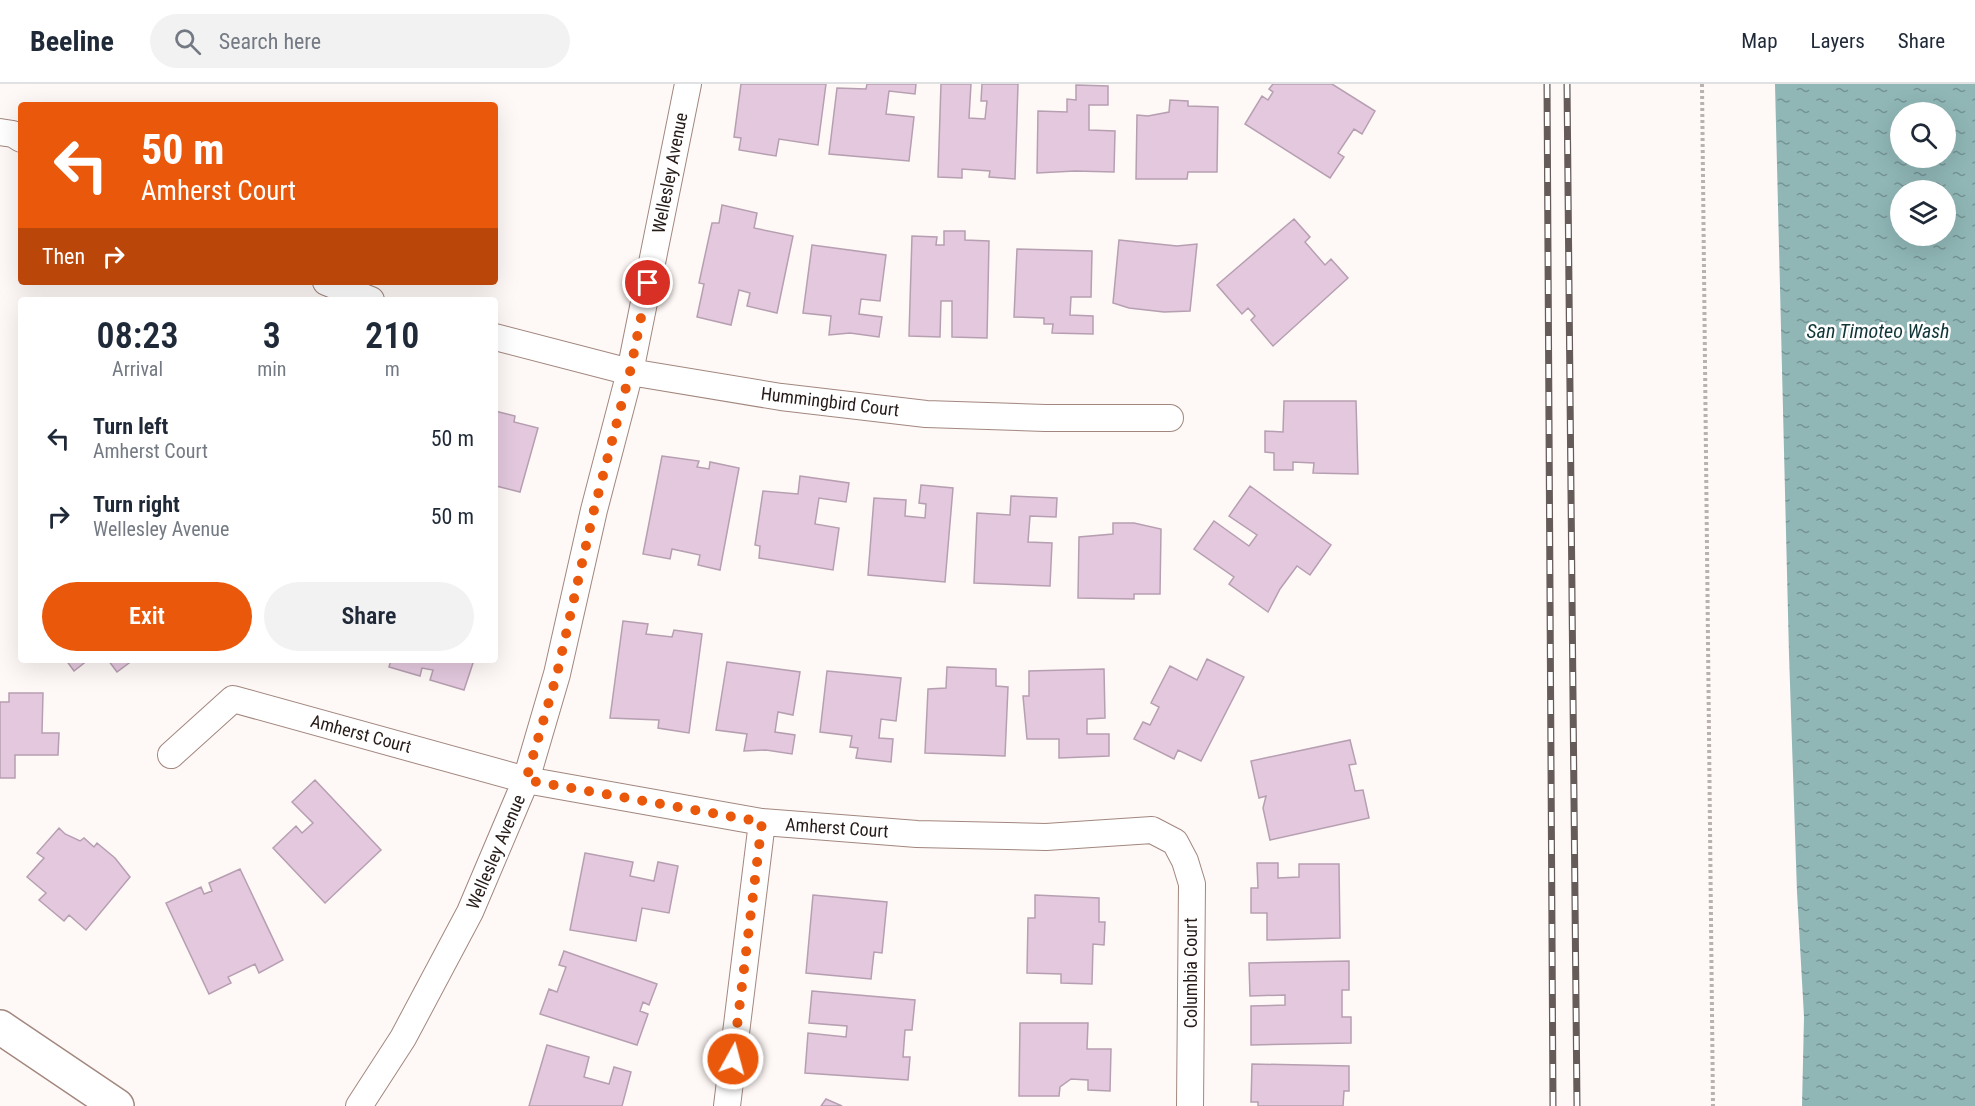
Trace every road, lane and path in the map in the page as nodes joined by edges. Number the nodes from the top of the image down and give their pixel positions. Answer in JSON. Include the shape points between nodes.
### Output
{"nodes":[{"id":1,"x":688,"y":84,"type":"edge"},
{"id":2,"x":1702,"y":84,"type":"edge"},
{"id":3,"x":0,"y":132,"type":"edge"},
{"id":4,"x":18,"y":138,"type":"edge"},
{"id":5,"x":334,"y":285,"type":"edge"},
{"id":6,"x":364,"y":297,"type":"edge"},
{"id":7,"x":498,"y":338,"type":"edge"},
{"id":8,"x":630,"y":372,"type":"junction"},
{"id":9,"x":1170,"y":418,"type":"dead end"},
{"id":10,"x":171,"y":755,"type":"dead end"},
{"id":11,"x":526,"y":780,"type":"junction"},
{"id":12,"x":762,"y":822,"type":"junction"},
{"id":13,"x":1175,"y":842,"type":"joint"},
{"id":14,"x":0,"y":1027,"type":"edge"},
{"id":15,"x":117,"y":1106,"type":"edge"},
{"id":16,"x":359,"y":1106,"type":"edge"},
{"id":17,"x":727,"y":1106,"type":"edge"},
{"id":18,"x":1190,"y":1106,"type":"edge"},
{"id":19,"x":1713,"y":1106,"type":"edge"}],
"edges":[{"from":1,"to":8,"type":"street","name":"Wellesley Avenue"},
{"from":2,"to":19,"type":"path"},
{"from":3,"to":4,"type":"street"},
{"from":5,"to":6,"type":"street"},
{"from":7,"to":8,"type":"street","name":"Hummingbird Court"},
{"from":8,"to":9,"type":"street","name":"Hummingbird Court","via":[[781,397],[926,414]]},
{"from":8,"to":11,"type":"street","name":"Wellesley Avenue","via":[[557,674]]},
{"from":10,"to":11,"type":"street","name":"Amherst Court","via":[[232,699]]},
{"from":11,"to":12,"type":"street","name":"Amherst Court"},
{"from":11,"to":16,"type":"street","name":"Wellesley Avenue","via":[[461,930],[403,1038]]},
{"from":12,"to":13,"type":"street","name":"Amherst Court","via":[[917,834],[1046,837],[1152,830]]},
{"from":12,"to":17,"type":"street"},
{"from":13,"to":18,"type":"street","name":"Columbia Court","via":[[1192,884]]},
{"from":14,"to":15,"type":"street"}]}
